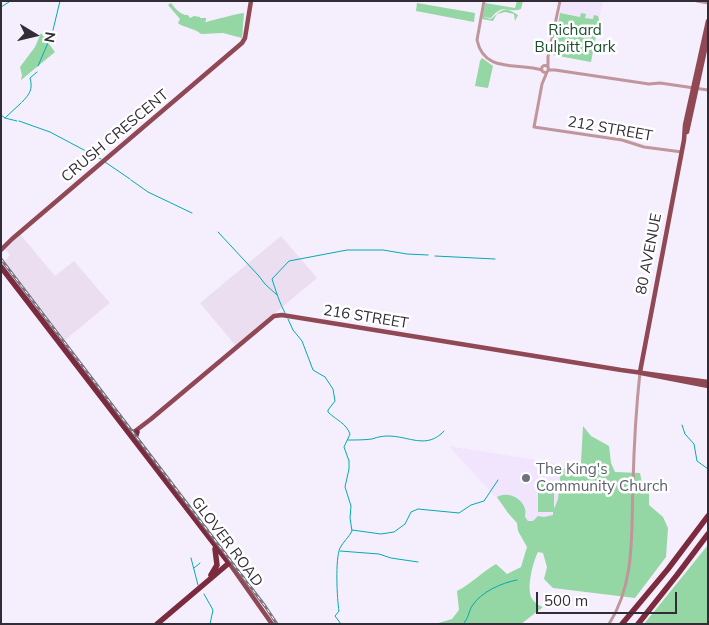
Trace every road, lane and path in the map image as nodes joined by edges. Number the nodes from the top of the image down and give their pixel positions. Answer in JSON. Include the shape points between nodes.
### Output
{"nodes":[{"id":1,"x":251,"y":1,"type":"edge"},
{"id":2,"x":484,"y":1,"type":"edge"},
{"id":3,"x":560,"y":1,"type":"edge"},
{"id":4,"x":697,"y":1,"type":"edge"},
{"id":5,"x":708,"y":3,"type":"edge"},
{"id":6,"x":708,"y":21,"type":"edge"},
{"id":7,"x":708,"y":36,"type":"edge"},
{"id":8,"x":546,"y":69,"type":"junction"},
{"id":9,"x":695,"y":88,"type":"junction"},
{"id":10,"x":708,"y":90,"type":"edge"},
{"id":11,"x":682,"y":152,"type":"junction"},
{"id":12,"x":1,"y":250,"type":"edge"},
{"id":13,"x":1,"y":267,"type":"edge"},
{"id":14,"x":640,"y":372,"type":"junction"},
{"id":15,"x":708,"y":382,"type":"edge"},
{"id":16,"x":708,"y":386,"type":"edge"},
{"id":17,"x":151,"y":419,"type":"junction"},
{"id":18,"x":137,"y":432,"type":"junction"},
{"id":19,"x":129,"y":433,"type":"junction"},
{"id":20,"x":141,"y":448,"type":"junction"},
{"id":21,"x":161,"y":476,"type":"junction"},
{"id":22,"x":708,"y":516,"type":"edge"},
{"id":23,"x":708,"y":534,"type":"edge"},
{"id":24,"x":212,"y":542,"type":"junction"},
{"id":25,"x":228,"y":563,"type":"junction"},
{"id":26,"x":205,"y":584,"type":"junction"},
{"id":27,"x":157,"y":624,"type":"edge"},
{"id":28,"x":272,"y":624,"type":"edge"},
{"id":29,"x":609,"y":624,"type":"edge"},
{"id":30,"x":622,"y":624,"type":"edge"},
{"id":31,"x":638,"y":624,"type":"edge"}],
"edges":[{"from":1,"to":12,"type":"main road","name":"CRUSH CRESCENT","via":[[244,41]]},
{"from":2,"to":8,"type":"street","via":[[477,43],[486,57],[496,63]]},
{"from":3,"to":8,"type":"street"},
{"from":4,"to":5,"type":"street"},
{"from":6,"to":9,"type":"main road","name":"80 AVENUE"},
{"from":7,"to":9,"type":"main road","name":"80 AVENUE"},
{"from":8,"to":9,"type":"street"},
{"from":8,"to":11,"type":"street","name":"212 STREET","via":[[534,127]]},
{"from":9,"to":10,"type":"street"},
{"from":9,"to":11,"type":"main road","name":"80 AVENUE"},
{"from":11,"to":14,"type":"main road","name":"80 AVENUE"},
{"from":13,"to":19,"type":"highway","name":"GLOVER ROAD"},
{"from":14,"to":15,"type":"main road","name":"216 STREET"},
{"from":14,"to":16,"type":"main road","name":"216 STREET"},
{"from":14,"to":17,"type":"main road","name":"216 STREET","via":[[282,315],[274,316]]},
{"from":14,"to":29,"type":"street","via":[[629,574],[623,597]]},
{"from":17,"to":18,"type":"main road"},
{"from":17,"to":19,"type":"main road","name":"216 STREET"},
{"from":18,"to":19,"type":"main road"},
{"from":18,"to":20,"type":"highway","via":[[136,440]]},
{"from":19,"to":20,"type":"highway","name":"GLOVER ROAD"},
{"from":19,"to":21,"type":"highway","name":"GLOVER ROAD"},
{"from":20,"to":21,"type":"highway","name":"GLOVER ROAD"},
{"from":21,"to":24,"type":"highway","name":"GLOVER ROAD"},
{"from":22,"to":30,"type":"highway"},
{"from":23,"to":31,"type":"highway"},
{"from":24,"to":25,"type":"highway","name":"GLOVER ROAD"},
{"from":24,"to":26,"type":"highway","via":[[217,565]]},
{"from":25,"to":26,"type":"highway"},
{"from":25,"to":28,"type":"main road","name":"GLOVER ROAD"},
{"from":26,"to":27,"type":"highway"}]}
